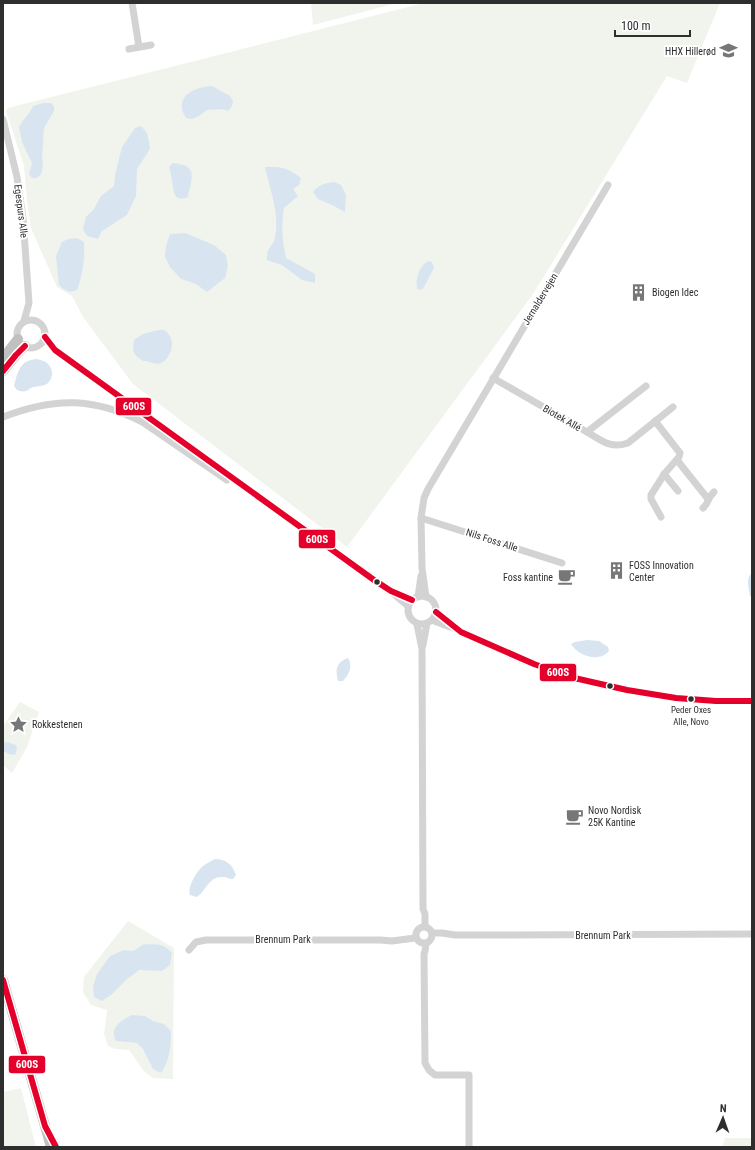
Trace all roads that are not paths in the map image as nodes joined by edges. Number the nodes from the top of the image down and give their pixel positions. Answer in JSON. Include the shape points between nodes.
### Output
{"nodes":[{"id":1,"x":132,"y":3,"type":"edge"},
{"id":2,"x":151,"y":45,"type":"dead end"},
{"id":3,"x":139,"y":47,"type":"junction"},
{"id":4,"x":129,"y":49,"type":"dead end"},
{"id":5,"x":3,"y":119,"type":"edge"},
{"id":6,"x":608,"y":185,"type":"dead end"},
{"id":7,"x":29,"y":303,"type":"junction"},
{"id":8,"x":37,"y":320,"type":"junction"},
{"id":9,"x":24,"y":321,"type":"junction"},
{"id":10,"x":45,"y":337,"type":"junction"},
{"id":11,"x":22,"y":343,"type":"junction"},
{"id":12,"x":40,"y":344,"type":"junction"},
{"id":13,"x":55,"y":350,"type":"junction"},
{"id":14,"x":3,"y":358,"type":"edge"},
{"id":15,"x":3,"y":371,"type":"edge"},
{"id":16,"x":493,"y":378,"type":"junction"},
{"id":17,"x":646,"y":386,"type":"dead end"},
{"id":18,"x":673,"y":407,"type":"dead end"},
{"id":19,"x":3,"y":417,"type":"edge"},
{"id":20,"x":655,"y":421,"type":"junction"},
{"id":21,"x":588,"y":432,"type":"junction"},
{"id":22,"x":677,"y":460,"type":"junction"},
{"id":23,"x":664,"y":474,"type":"junction"},
{"id":24,"x":678,"y":491,"type":"dead end"},
{"id":25,"x":714,"y":492,"type":"dead end"},
{"id":26,"x":708,"y":499,"type":"junction"},
{"id":27,"x":271,"y":506,"type":"junction"},
{"id":28,"x":703,"y":508,"type":"dead end"},
{"id":29,"x":661,"y":517,"type":"dead end"},
{"id":30,"x":421,"y":518,"type":"junction"},
{"id":31,"x":562,"y":563,"type":"dead end"},
{"id":32,"x":422,"y":568,"type":"junction"},
{"id":33,"x":391,"y":591,"type":"junction"},
{"id":34,"x":426,"y":597,"type":"junction"},
{"id":35,"x":415,"y":598,"type":"junction"},
{"id":36,"x":408,"y":606,"type":"junction"},
{"id":37,"x":436,"y":612,"type":"junction"},
{"id":38,"x":430,"y":622,"type":"junction"},
{"id":39,"x":417,"y":624,"type":"junction"},
{"id":40,"x":461,"y":632,"type":"junction"},
{"id":41,"x":422,"y":649,"type":"junction"},
{"id":42,"x":752,"y":701,"type":"edge"},
{"id":43,"x":423,"y":927,"type":"junction"},
{"id":44,"x":752,"y":934,"type":"edge"},
{"id":45,"x":432,"y":936,"type":"junction"},
{"id":46,"x":419,"y":940,"type":"junction"},
{"id":47,"x":189,"y":950,"type":"dead end"},
{"id":48,"x":3,"y":980,"type":"edge"},
{"id":49,"x":45,"y":1126,"type":"junction"},
{"id":50,"x":51,"y":1147,"type":"edge"},
{"id":51,"x":56,"y":1147,"type":"edge"},
{"id":52,"x":470,"y":1147,"type":"edge"}],
"edges":[{"from":1,"to":3,"type":"street"},
{"from":2,"to":3,"type":"street"},
{"from":3,"to":4,"type":"street"},
{"from":5,"to":7,"type":"street","name":"Egespurs Alle","via":[[22,210]]},
{"from":6,"to":16,"type":"street","name":"Jernaldervejen"},
{"from":7,"to":8,"type":"street","name":"Egespurs Alle"},
{"from":7,"to":9,"type":"street","name":"Egespurs Alle"},
{"from":8,"to":9,"type":"street"},
{"from":8,"to":10,"type":"street","via":[[44,327]]},
{"from":9,"to":11,"type":"street","via":[[17,334]]},
{"from":10,"to":12,"type":"street"},
{"from":10,"to":13,"type":"street"},
{"from":11,"to":12,"type":"street","via":[[33,348]]},
{"from":11,"to":14,"type":"highway"},
{"from":11,"to":15,"type":"highway"},
{"from":12,"to":13,"type":"street"},
{"from":13,"to":27,"type":"street"},
{"from":16,"to":21,"type":"street","name":"Biotek Allé"},
{"from":16,"to":30,"type":"street","name":"Jernaldervejen","via":[[428,489]]},
{"from":17,"to":21,"type":"street","name":"Biotek Allé"},
{"from":18,"to":20,"type":"street"},
{"from":19,"to":27,"type":"street","via":[[43,405],[65,403],[92,404],[119,411],[144,423],[237,487]]},
{"from":20,"to":21,"type":"street","via":[[621,446],[609,445]]},
{"from":20,"to":22,"type":"street","via":[[680,452]]},
{"from":22,"to":23,"type":"street"},
{"from":22,"to":26,"type":"street"},
{"from":23,"to":24,"type":"street"},
{"from":23,"to":29,"type":"street","via":[[651,495]]},
{"from":25,"to":26,"type":"street"},
{"from":26,"to":28,"type":"street","via":[[707,505]]},
{"from":27,"to":33,"type":"street"},
{"from":30,"to":31,"type":"street","name":"Nils Foss Alle"},
{"from":30,"to":32,"type":"street","name":"Jernaldervejen"},
{"from":32,"to":34,"type":"street","name":"Jernaldervejen"},
{"from":32,"to":35,"type":"street","name":"Jernaldervejen"},
{"from":33,"to":35,"type":"street"},
{"from":33,"to":36,"type":"street"},
{"from":34,"to":35,"type":"street"},
{"from":34,"to":37,"type":"street","via":[[434,603]]},
{"from":35,"to":36,"type":"street"},
{"from":36,"to":39,"type":"street","via":[[409,617]]},
{"from":37,"to":38,"type":"street"},
{"from":37,"to":40,"type":"street"},
{"from":38,"to":39,"type":"street"},
{"from":38,"to":40,"type":"street"},
{"from":38,"to":41,"type":"street"},
{"from":39,"to":41,"type":"street"},
{"from":40,"to":42,"type":"street","via":[[570,677],[676,698]]},
{"from":41,"to":43,"type":"street","via":[[425,914]]},
{"from":43,"to":45,"type":"street","via":[[429,929]]},
{"from":43,"to":46,"type":"street","via":[[418,929]]},
{"from":44,"to":45,"type":"street","name":"Brennum Park","via":[[442,933]]},
{"from":45,"to":46,"type":"street","via":[[430,942]]},
{"from":46,"to":47,"type":"street","name":"Brennum Park","via":[[206,940],[196,942]]},
{"from":46,"to":52,"type":"street","via":[[421,952],[424,954],[425,1063],[435,1076],[469,1075]]},
{"from":48,"to":49,"type":"highway"},
{"from":49,"to":50,"type":"highway"},
{"from":49,"to":51,"type":"highway"}]}
